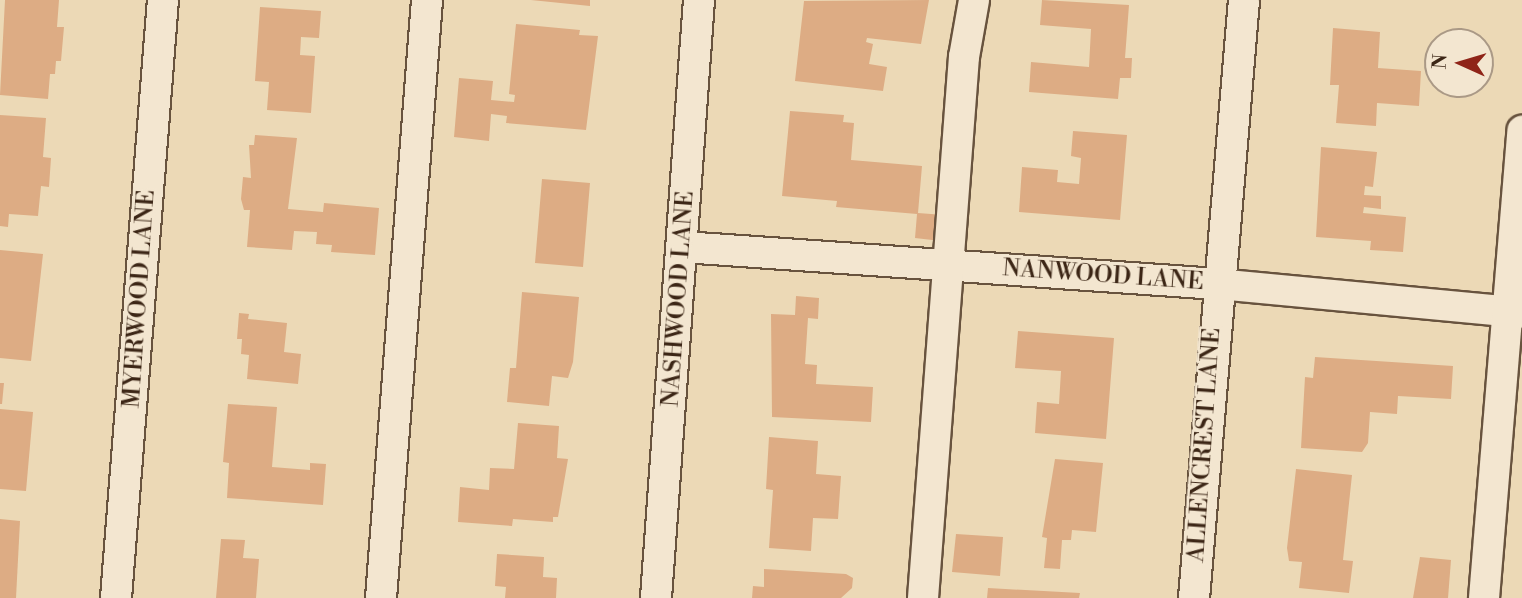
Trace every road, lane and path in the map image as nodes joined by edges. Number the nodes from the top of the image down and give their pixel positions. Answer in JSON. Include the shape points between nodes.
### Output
{"nodes":[{"id":1,"x":163,"y":0,"type":"edge"},
{"id":2,"x":427,"y":0,"type":"edge"},
{"id":3,"x":699,"y":0,"type":"edge"},
{"id":4,"x":974,"y":0,"type":"edge"},
{"id":5,"x":1244,"y":0,"type":"edge"},
{"id":6,"x":1522,"y":131,"type":"edge"},
{"id":7,"x":683,"y":247,"type":"junction"},
{"id":8,"x":949,"y":265,"type":"junction"},
{"id":9,"x":1218,"y":284,"type":"junction"},
{"id":10,"x":1514,"y":312,"type":"edge"},
{"id":11,"x":116,"y":598,"type":"edge"},
{"id":12,"x":381,"y":598,"type":"edge"},
{"id":13,"x":656,"y":598,"type":"edge"},
{"id":14,"x":923,"y":598,"type":"edge"},
{"id":15,"x":1194,"y":598,"type":"edge"},
{"id":16,"x":1484,"y":598,"type":"edge"}],
"edges":[{"from":1,"to":11,"type":"street","name":"MYERWOOD LANE"},
{"from":2,"to":12,"type":"street"},
{"from":3,"to":7,"type":"street","name":"NASHWOOD LANE"},
{"from":4,"to":8,"type":"street","via":[[964,57]]},
{"from":5,"to":9,"type":"street","name":"ALLENCREST LANE"},
{"from":6,"to":10,"type":"street"},
{"from":7,"to":8,"type":"street","name":"NANWOOD LANE"},
{"from":7,"to":13,"type":"street","name":"NASHWOOD LANE"},
{"from":8,"to":9,"type":"street","name":"NANWOOD LANE"},
{"from":8,"to":14,"type":"street"},
{"from":9,"to":10,"type":"street","name":"NANWOOD LANE"},
{"from":9,"to":15,"type":"street","name":"ALLENCREST LANE"},
{"from":10,"to":16,"type":"street"}]}
